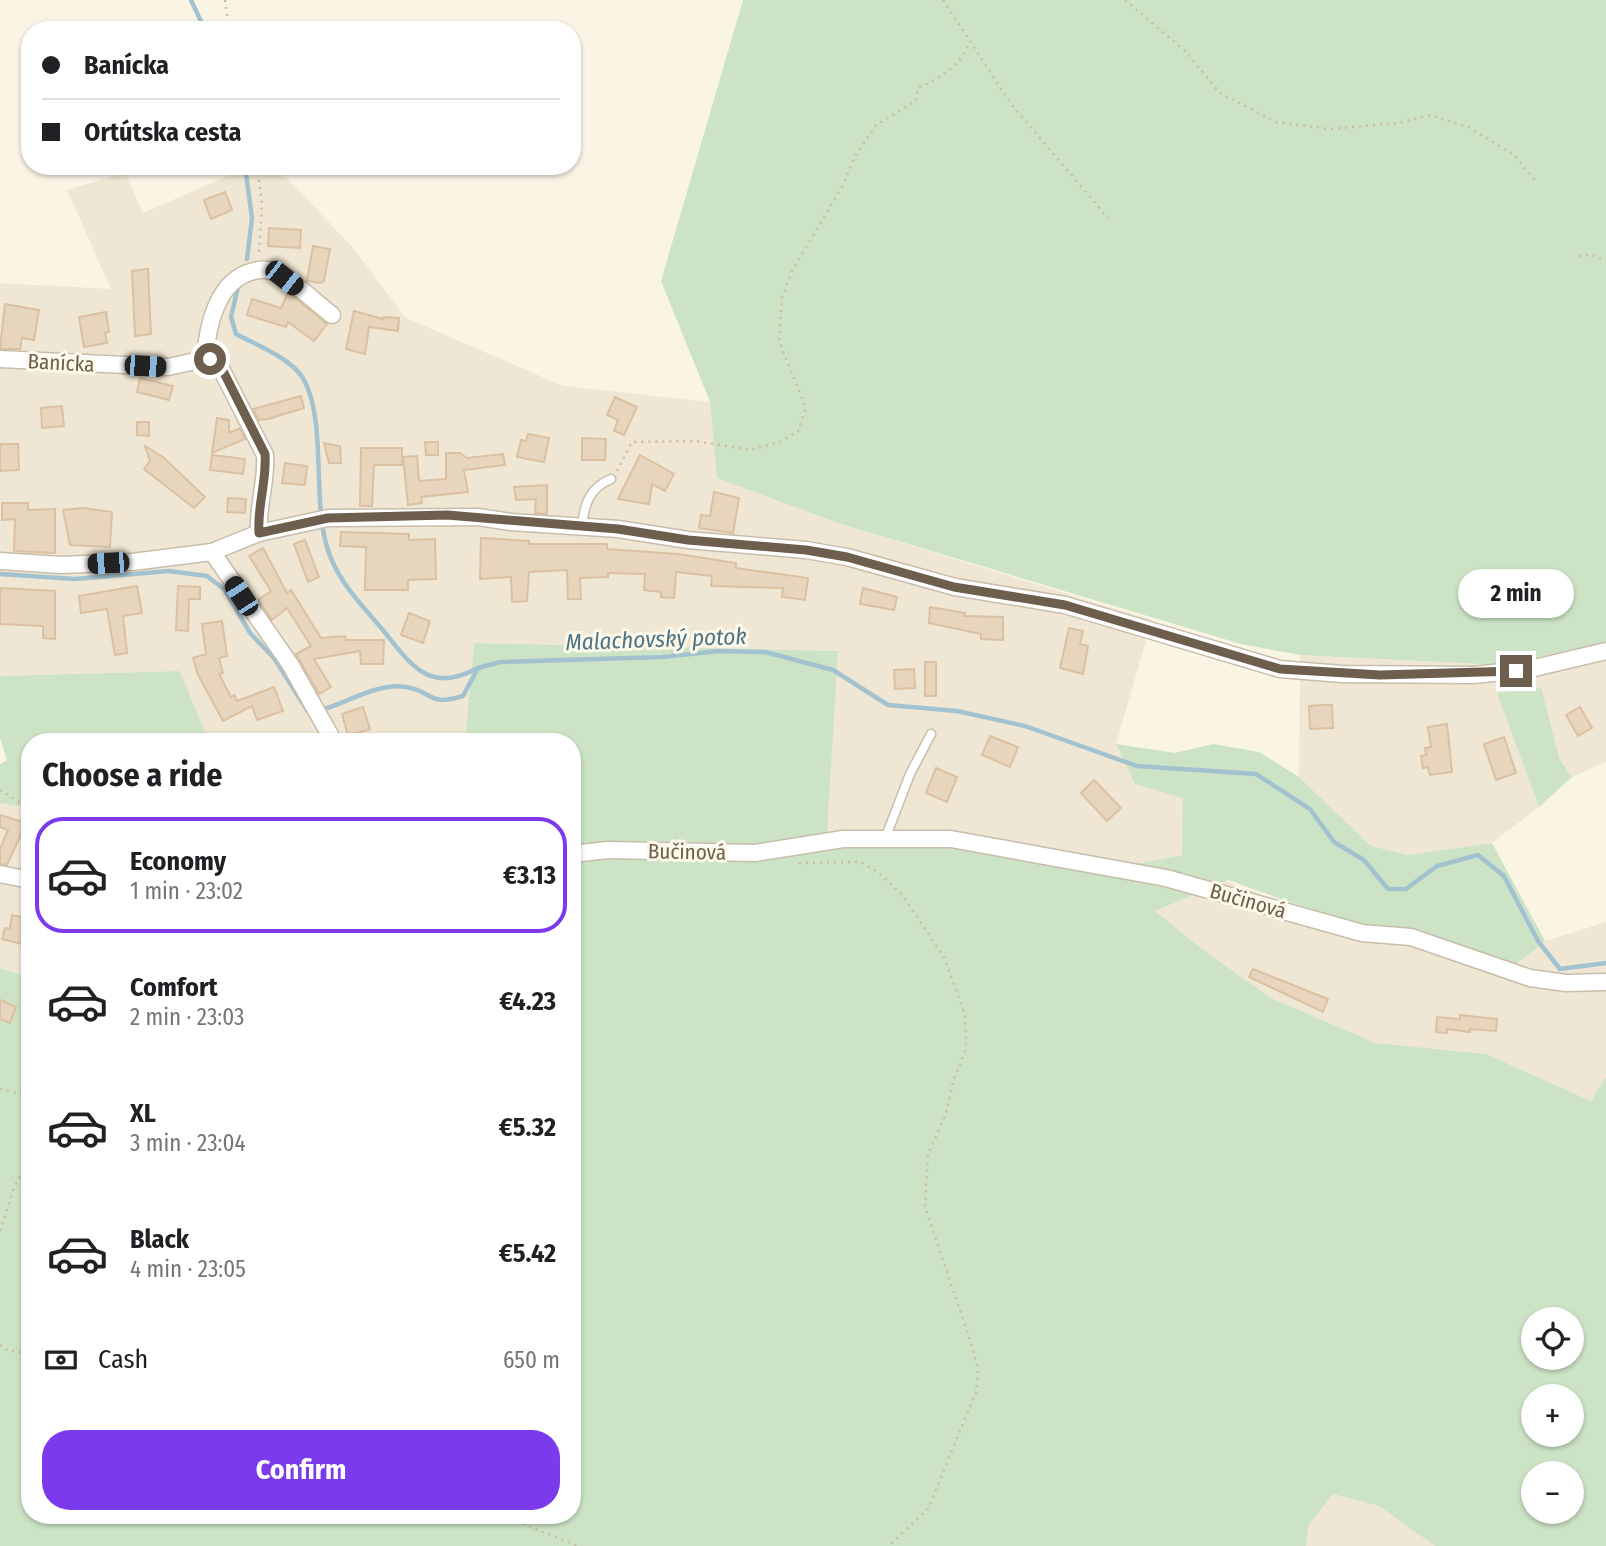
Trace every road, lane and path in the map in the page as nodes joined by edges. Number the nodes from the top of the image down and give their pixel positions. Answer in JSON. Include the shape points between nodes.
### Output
{"nodes":[{"id":1,"x":225,"y":0,"type":"edge"},
{"id":2,"x":943,"y":0,"type":"edge"},
{"id":3,"x":1125,"y":0,"type":"edge"},
{"id":4,"x":228,"y":21,"type":"edge"},
{"id":5,"x":970,"y":42,"type":"junction"},
{"id":6,"x":258,"y":175,"type":"edge"},
{"id":7,"x":1535,"y":180,"type":"dead end"},
{"id":8,"x":1108,"y":218,"type":"dead end"},
{"id":9,"x":1579,"y":256,"type":"dead end"},
{"id":10,"x":1606,"y":261,"type":"edge"},
{"id":11,"x":254,"y":271,"type":"junction"},
{"id":12,"x":331,"y":315,"type":"dead end"},
{"id":13,"x":0,"y":359,"type":"edge"},
{"id":14,"x":205,"y":359,"type":"junction"},
{"id":15,"x":611,"y":480,"type":"joint"},
{"id":16,"x":582,"y":527,"type":"junction"},
{"id":17,"x":259,"y":533,"type":"junction"},
{"id":18,"x":212,"y":552,"type":"junction"},
{"id":19,"x":0,"y":561,"type":"edge"},
{"id":20,"x":1606,"y":651,"type":"edge"},
{"id":21,"x":329,"y":733,"type":"edge"},
{"id":22,"x":931,"y":734,"type":"dead end"},
{"id":23,"x":0,"y":790,"type":"edge"},
{"id":24,"x":21,"y":803,"type":"edge"},
{"id":25,"x":885,"y":839,"type":"junction"},
{"id":26,"x":581,"y":853,"type":"edge"},
{"id":27,"x":788,"y":862,"type":"dead end"},
{"id":28,"x":0,"y":874,"type":"edge"},
{"id":29,"x":21,"y":878,"type":"edge"},
{"id":30,"x":1606,"y":982,"type":"edge"},
{"id":31,"x":0,"y":1088,"type":"edge"},
{"id":32,"x":21,"y":1094,"type":"edge"},
{"id":33,"x":21,"y":1175,"type":"edge"},
{"id":34,"x":0,"y":1231,"type":"edge"},
{"id":35,"x":0,"y":1345,"type":"edge"},
{"id":36,"x":21,"y":1352,"type":"edge"},
{"id":37,"x":523,"y":1524,"type":"edge"},
{"id":38,"x":578,"y":1546,"type":"edge"},
{"id":39,"x":888,"y":1546,"type":"edge"}],
"edges":[{"from":1,"to":4,"type":"path"},
{"from":2,"to":5,"type":"path"},
{"from":3,"to":7,"type":"path","via":[[1185,51],[1220,93],[1276,122],[1330,129],[1430,115],[1481,135],[1514,155]]},
{"from":5,"to":8,"type":"path","via":[[1011,104]]},
{"from":5,"to":15,"type":"path","via":[[962,60],[942,77],[918,88],[916,101],[876,125],[792,271],[782,298],[779,341],[806,408],[798,431],[782,442],[751,450],[695,442],[632,442]]},
{"from":6,"to":11,"type":"path","via":[[262,223]]},
{"from":9,"to":10,"type":"path"},
{"from":11,"to":12,"type":"street","via":[[273,271]]},
{"from":11,"to":14,"type":"street","via":[[231,281],[222,294],[206,340]]},
{"from":13,"to":14,"type":"street","name":"Banícka","via":[[168,368]]},
{"from":14,"to":17,"type":"street","via":[[220,365],[265,454]]},
{"from":15,"to":16,"type":"lane","via":[[587,500]]},
{"from":16,"to":17,"type":"street","via":[[447,515],[322,519]]},
{"from":16,"to":20,"type":"street","via":[[847,557],[954,587],[1065,605],[1280,669],[1474,675],[1530,669]]},
{"from":17,"to":18,"type":"street"},
{"from":18,"to":19,"type":"street","via":[[132,562],[61,565]]},
{"from":18,"to":21,"type":"street"},
{"from":22,"to":25,"type":"lane"},
{"from":23,"to":24,"type":"path"},
{"from":25,"to":26,"type":"street","name":"Bučinová","via":[[843,839],[755,853]]},
{"from":25,"to":30,"type":"street","name":"Bučinová","via":[[951,839],[1166,878],[1362,933],[1411,937],[1530,978]]},
{"from":27,"to":39,"type":"path","via":[[860,862],[878,872],[903,896],[944,957],[965,1015],[966,1048],[928,1154],[925,1207],[970,1340],[978,1370],[976,1392],[928,1509]]},
{"from":28,"to":29,"type":"street"},
{"from":31,"to":32,"type":"path"},
{"from":33,"to":34,"type":"path"},
{"from":35,"to":36,"type":"path"},
{"from":37,"to":38,"type":"path"}]}
